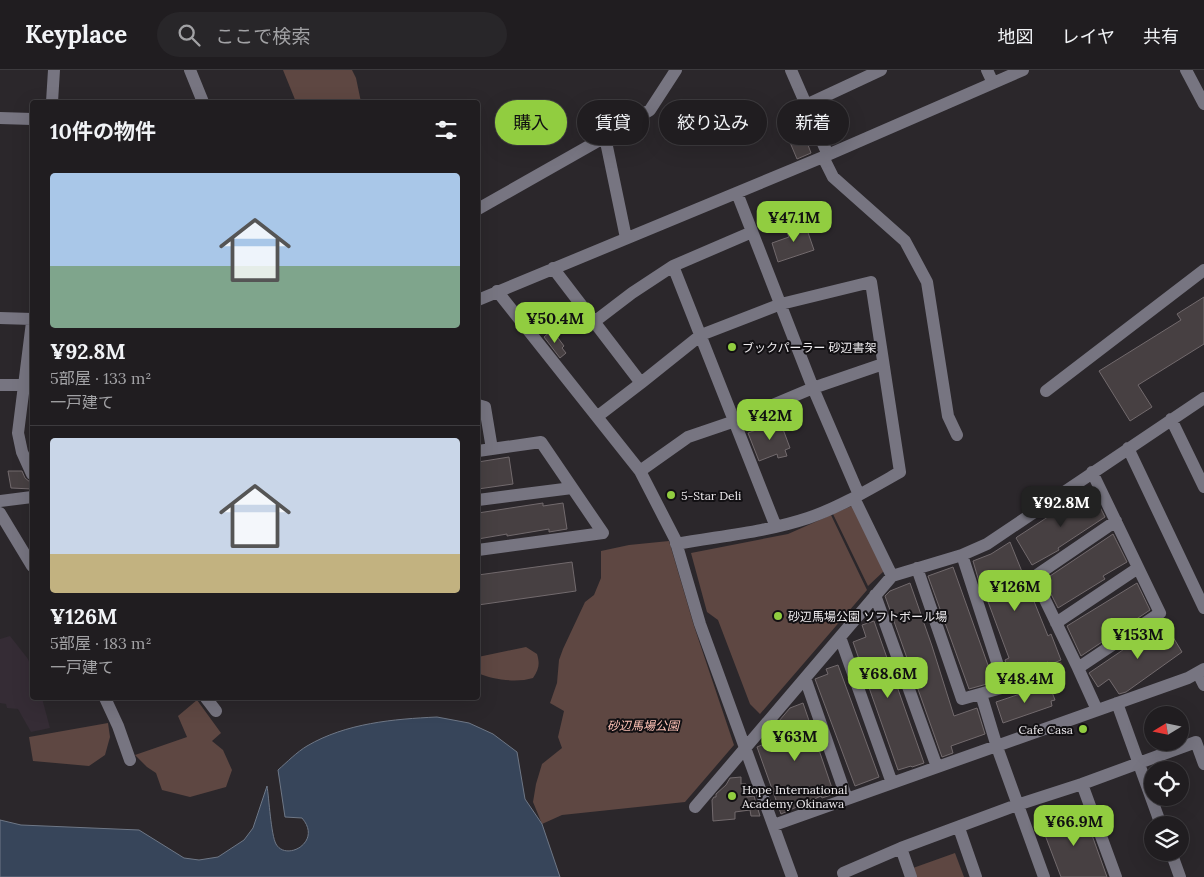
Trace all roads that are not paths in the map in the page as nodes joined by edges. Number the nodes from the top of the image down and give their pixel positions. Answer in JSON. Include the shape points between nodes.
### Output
{"nodes":[{"id":1,"x":54,"y":70,"type":"edge"},
{"id":2,"x":190,"y":70,"type":"edge"},
{"id":3,"x":676,"y":70,"type":"edge"},
{"id":4,"x":791,"y":70,"type":"edge"},
{"id":5,"x":880,"y":70,"type":"edge"},
{"id":6,"x":987,"y":70,"type":"edge"},
{"id":7,"x":1023,"y":70,"type":"edge"},
{"id":8,"x":1186,"y":70,"type":"edge"},
{"id":9,"x":993,"y":83,"type":"junction"},
{"id":10,"x":52,"y":100,"type":"edge"},
{"id":11,"x":201,"y":100,"type":"edge"},
{"id":12,"x":804,"y":100,"type":"edge"},
{"id":13,"x":817,"y":100,"type":"edge"},
{"id":14,"x":1204,"y":104,"type":"edge"},
{"id":15,"x":649,"y":111,"type":"edge"},
{"id":16,"x":0,"y":118,"type":"edge"},
{"id":17,"x":30,"y":119,"type":"edge"},
{"id":18,"x":591,"y":145,"type":"edge"},
{"id":19,"x":607,"y":145,"type":"edge"},
{"id":20,"x":822,"y":145,"type":"edge"},
{"id":21,"x":826,"y":156,"type":"junction"},
{"id":22,"x":737,"y":193,"type":"junction"},
{"id":23,"x":480,"y":207,"type":"edge"},
{"id":24,"x":752,"y":232,"type":"junction"},
{"id":25,"x":626,"y":238,"type":"junction"},
{"id":26,"x":673,"y":266,"type":"junction"},
{"id":27,"x":553,"y":268,"type":"junction"},
{"id":28,"x":1204,"y":270,"type":"edge"},
{"id":29,"x":497,"y":291,"type":"junction"},
{"id":30,"x":480,"y":299,"type":"edge"},
{"id":31,"x":781,"y":304,"type":"junction"},
{"id":32,"x":0,"y":318,"type":"edge"},
{"id":33,"x":30,"y":320,"type":"edge"},
{"id":34,"x":594,"y":322,"type":"junction"},
{"id":35,"x":702,"y":335,"type":"junction"},
{"id":36,"x":30,"y":352,"type":"edge"},
{"id":37,"x":883,"y":364,"type":"junction"},
{"id":38,"x":641,"y":383,"type":"junction"},
{"id":39,"x":0,"y":385,"type":"edge"},
{"id":40,"x":28,"y":385,"type":"edge"},
{"id":41,"x":813,"y":388,"type":"junction"},
{"id":42,"x":1046,"y":391,"type":"dead end"},
{"id":43,"x":1204,"y":398,"type":"edge"},
{"id":44,"x":480,"y":406,"type":"edge"},
{"id":45,"x":598,"y":416,"type":"junction"},
{"id":46,"x":1171,"y":420,"type":"junction"},
{"id":47,"x":735,"y":421,"type":"junction"},
{"id":48,"x":957,"y":435,"type":"dead end"},
{"id":49,"x":1128,"y":448,"type":"junction"},
{"id":50,"x":492,"y":449,"type":"junction"},
{"id":51,"x":480,"y":451,"type":"edge"},
{"id":52,"x":30,"y":470,"type":"edge"},
{"id":53,"x":640,"y":471,"type":"junction"},
{"id":54,"x":1092,"y":472,"type":"junction"},
{"id":55,"x":1204,"y":487,"type":"edge"},
{"id":56,"x":572,"y":488,"type":"junction"},
{"id":57,"x":856,"y":496,"type":"junction"},
{"id":58,"x":30,"y":497,"type":"edge"},
{"id":59,"x":480,"y":500,"type":"edge"},
{"id":60,"x":0,"y":501,"type":"edge"},
{"id":61,"x":0,"y":512,"type":"edge"},
{"id":62,"x":1116,"y":521,"type":"junction"},
{"id":63,"x":776,"y":527,"type":"junction"},
{"id":64,"x":676,"y":544,"type":"junction"},
{"id":65,"x":480,"y":550,"type":"edge"},
{"id":66,"x":962,"y":555,"type":"junction"},
{"id":67,"x":30,"y":563,"type":"edge"},
{"id":68,"x":917,"y":568,"type":"junction"},
{"id":69,"x":1138,"y":568,"type":"junction"},
{"id":70,"x":892,"y":576,"type":"junction"},
{"id":71,"x":875,"y":595,"type":"junction"},
{"id":72,"x":1204,"y":608,"type":"edge"},
{"id":73,"x":1056,"y":623,"type":"junction"},
{"id":74,"x":840,"y":637,"type":"junction"},
{"id":75,"x":1078,"y":668,"type":"junction"},
{"id":76,"x":1201,"y":671,"type":"edge"},
{"id":77,"x":805,"y":678,"type":"junction"},
{"id":78,"x":1204,"y":685,"type":"edge"},
{"id":79,"x":981,"y":694,"type":"junction"},
{"id":80,"x":105,"y":700,"type":"edge"},
{"id":81,"x":208,"y":700,"type":"edge"},
{"id":82,"x":1116,"y":703,"type":"junction"},
{"id":83,"x":1097,"y":710,"type":"junction"},
{"id":84,"x":216,"y":711,"type":"dead end"},
{"id":85,"x":997,"y":746,"type":"junction"},
{"id":86,"x":745,"y":747,"type":"junction"},
{"id":87,"x":130,"y":760,"type":"dead end"},
{"id":88,"x":1140,"y":762,"type":"junction"},
{"id":89,"x":1204,"y":764,"type":"edge"},
{"id":90,"x":937,"y":767,"type":"junction"},
{"id":91,"x":892,"y":784,"type":"junction"},
{"id":92,"x":1082,"y":784,"type":"junction"},
{"id":93,"x":847,"y":799,"type":"junction"},
{"id":94,"x":1018,"y":805,"type":"junction"},
{"id":95,"x":695,"y":807,"type":"dead end"},
{"id":96,"x":1159,"y":816,"type":"edge"},
{"id":97,"x":774,"y":825,"type":"junction"},
{"id":98,"x":959,"y":828,"type":"junction"},
{"id":99,"x":901,"y":848,"type":"junction"},
{"id":100,"x":1174,"y":861,"type":"edge"},
{"id":101,"x":792,"y":877,"type":"edge"},
{"id":102,"x":845,"y":877,"type":"edge"},
{"id":103,"x":911,"y":877,"type":"edge"},
{"id":104,"x":976,"y":877,"type":"edge"},
{"id":105,"x":1044,"y":877,"type":"edge"},
{"id":106,"x":1116,"y":877,"type":"edge"},
{"id":107,"x":1180,"y":877,"type":"edge"}],
"edges":[{"from":1,"to":10,"type":"street"},
{"from":2,"to":11,"type":"street"},
{"from":3,"to":15,"type":"street"},
{"from":4,"to":12,"type":"street"},
{"from":5,"to":13,"type":"street"},
{"from":6,"to":9,"type":"street"},
{"from":7,"to":9,"type":"street"},
{"from":8,"to":14,"type":"street"},
{"from":9,"to":21,"type":"street"},
{"from":16,"to":17,"type":"street"},
{"from":18,"to":23,"type":"street"},
{"from":19,"to":25,"type":"street"},
{"from":20,"to":21,"type":"street"},
{"from":21,"to":22,"type":"street"},
{"from":21,"to":48,"type":"street","via":[[832,177],[905,241],[927,282],[948,416]]},
{"from":22,"to":24,"type":"street"},
{"from":22,"to":25,"type":"street"},
{"from":24,"to":26,"type":"street"},
{"from":24,"to":31,"type":"street"},
{"from":25,"to":27,"type":"street"},
{"from":26,"to":34,"type":"street"},
{"from":26,"to":35,"type":"street"},
{"from":27,"to":29,"type":"street"},
{"from":27,"to":34,"type":"street"},
{"from":28,"to":42,"type":"street"},
{"from":29,"to":30,"type":"street"},
{"from":29,"to":45,"type":"street"},
{"from":31,"to":35,"type":"street"},
{"from":31,"to":37,"type":"street","via":[[871,282]]},
{"from":31,"to":41,"type":"street"},
{"from":32,"to":33,"type":"street"},
{"from":34,"to":38,"type":"street"},
{"from":35,"to":38,"type":"street"},
{"from":35,"to":47,"type":"street"},
{"from":36,"to":40,"type":"street"},
{"from":37,"to":41,"type":"street"},
{"from":37,"to":57,"type":"street","via":[[900,472]]},
{"from":38,"to":45,"type":"street"},
{"from":39,"to":40,"type":"street"},
{"from":40,"to":52,"type":"street","via":[[18,433]]},
{"from":41,"to":47,"type":"street"},
{"from":41,"to":57,"type":"street"},
{"from":43,"to":46,"type":"street"},
{"from":44,"to":50,"type":"street","via":[[485,407]]},
{"from":45,"to":53,"type":"street"},
{"from":46,"to":49,"type":"street"},
{"from":46,"to":55,"type":"street"},
{"from":47,"to":53,"type":"street","via":[[688,437]]},
{"from":47,"to":63,"type":"street"},
{"from":49,"to":54,"type":"street"},
{"from":49,"to":72,"type":"street"},
{"from":50,"to":51,"type":"street"},
{"from":50,"to":56,"type":"street","via":[[541,442]]},
{"from":53,"to":64,"type":"street"},
{"from":54,"to":62,"type":"street"},
{"from":54,"to":66,"type":"street","via":[[987,544]]},
{"from":56,"to":59,"type":"street"},
{"from":56,"to":65,"type":"street","via":[[603,533]]},
{"from":57,"to":63,"type":"street","via":[[809,518]]},
{"from":57,"to":70,"type":"street"},
{"from":58,"to":60,"type":"street"},
{"from":61,"to":67,"type":"street"},
{"from":62,"to":69,"type":"street"},
{"from":62,"to":73,"type":"street","via":[[1034,577]]},
{"from":63,"to":64,"type":"street"},
{"from":64,"to":86,"type":"street","via":[[700,624]]},
{"from":66,"to":68,"type":"street"},
{"from":66,"to":79,"type":"street","via":[[1005,686]]},
{"from":68,"to":70,"type":"street"},
{"from":68,"to":79,"type":"street","via":[[962,700]]},
{"from":69,"to":73,"type":"street"},
{"from":69,"to":75,"type":"street","via":[[1160,613]]},
{"from":70,"to":71,"type":"street"},
{"from":71,"to":74,"type":"street"},
{"from":71,"to":90,"type":"street"},
{"from":73,"to":75,"type":"street"},
{"from":74,"to":77,"type":"street"},
{"from":74,"to":91,"type":"street"},
{"from":75,"to":83,"type":"street"},
{"from":76,"to":78,"type":"street"},
{"from":76,"to":82,"type":"street"},
{"from":77,"to":86,"type":"street"},
{"from":77,"to":93,"type":"street"},
{"from":79,"to":85,"type":"street"},
{"from":80,"to":87,"type":"street"},
{"from":81,"to":84,"type":"street"},
{"from":82,"to":83,"type":"street"},
{"from":82,"to":88,"type":"street"},
{"from":83,"to":85,"type":"street"},
{"from":85,"to":90,"type":"street"},
{"from":85,"to":94,"type":"street"},
{"from":86,"to":95,"type":"street"},
{"from":86,"to":97,"type":"street"},
{"from":88,"to":89,"type":"street","via":[[1196,742]]},
{"from":88,"to":92,"type":"street"},
{"from":88,"to":96,"type":"street"},
{"from":90,"to":91,"type":"street"},
{"from":91,"to":93,"type":"street"},
{"from":92,"to":94,"type":"street"},
{"from":92,"to":106,"type":"street"},
{"from":93,"to":97,"type":"street"},
{"from":94,"to":98,"type":"street"},
{"from":94,"to":105,"type":"street"},
{"from":97,"to":101,"type":"street"},
{"from":98,"to":99,"type":"street"},
{"from":98,"to":104,"type":"street"},
{"from":99,"to":102,"type":"street","via":[[843,873]]},
{"from":99,"to":103,"type":"street"},
{"from":100,"to":107,"type":"street"}]}
